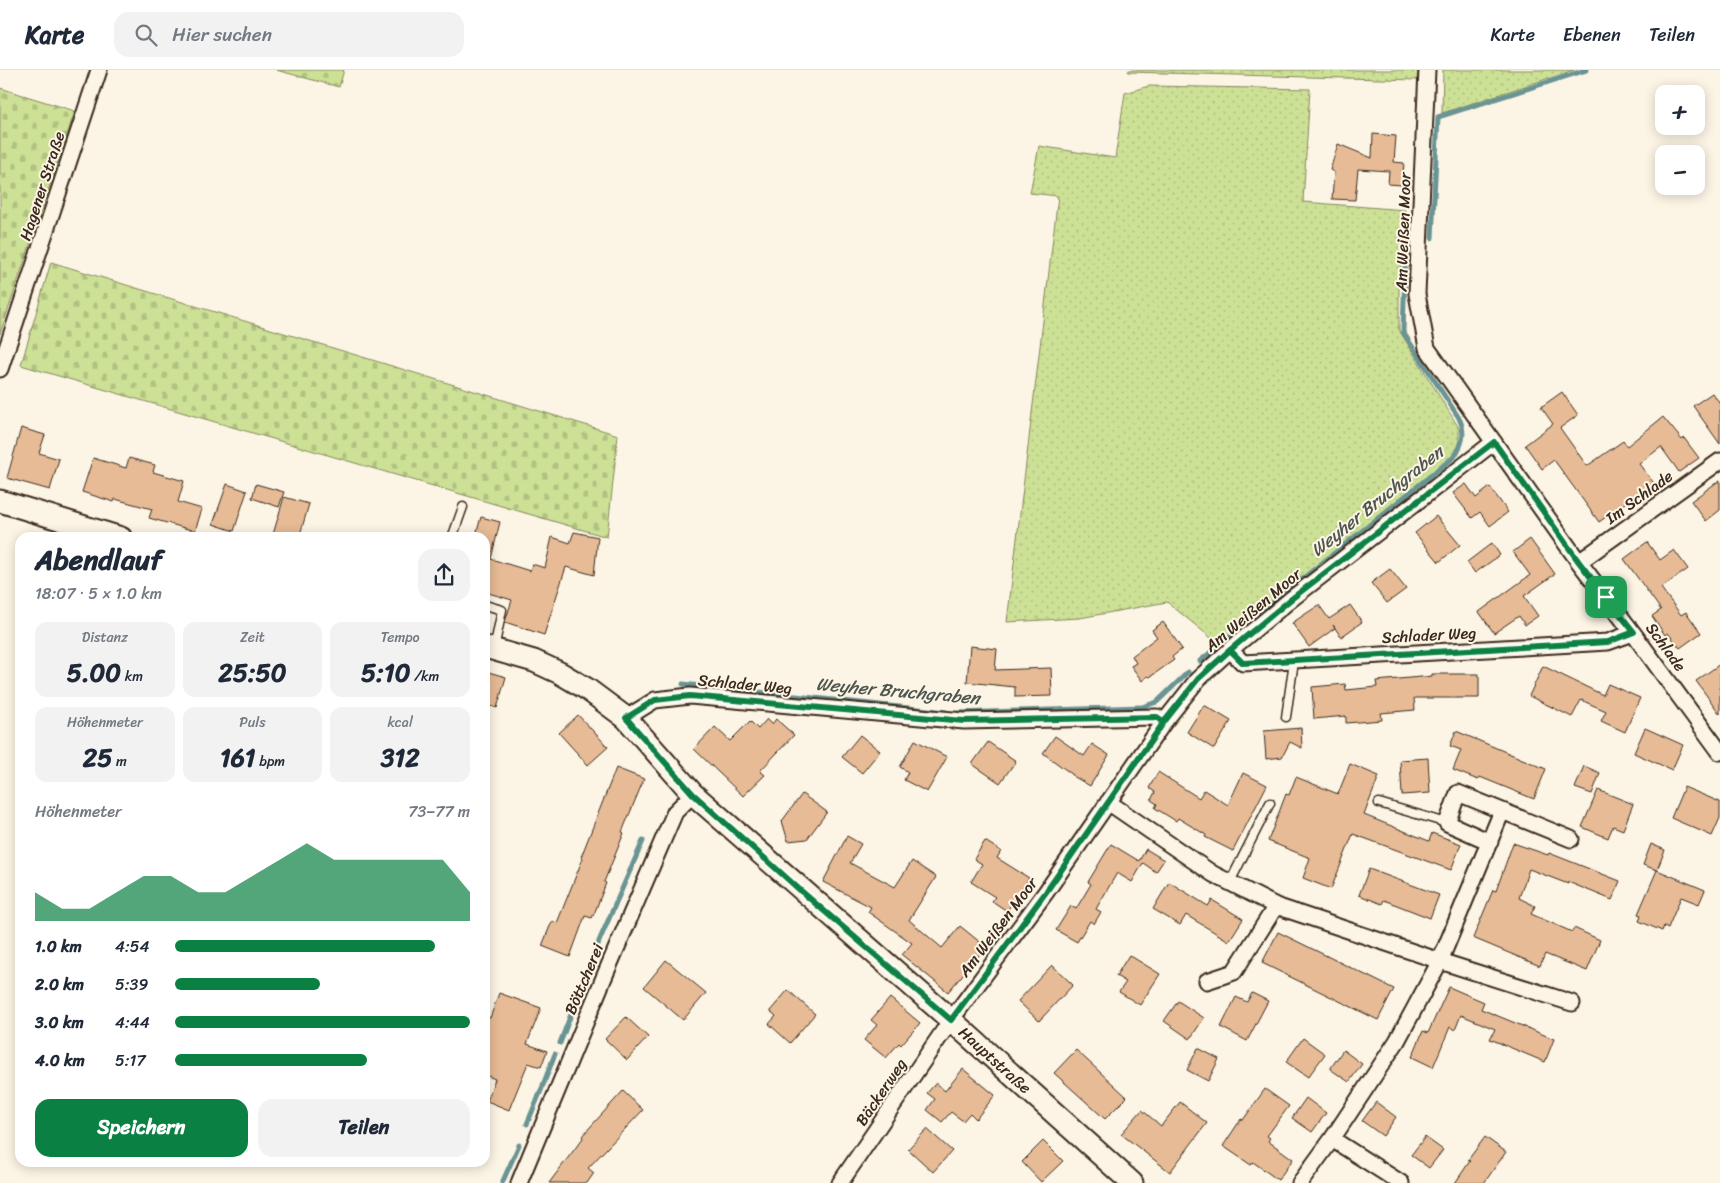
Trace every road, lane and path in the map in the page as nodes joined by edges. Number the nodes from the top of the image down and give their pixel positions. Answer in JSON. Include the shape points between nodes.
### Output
{"nodes":[{"id":1,"x":99,"y":70,"type":"edge"},
{"id":2,"x":1427,"y":70,"type":"edge"},
{"id":3,"x":0,"y":369,"type":"edge"},
{"id":4,"x":1494,"y":442,"type":"junction"},
{"id":5,"x":1720,"y":461,"type":"edge"},
{"id":6,"x":0,"y":501,"type":"edge"},
{"id":7,"x":463,"y":507,"type":"dead end"},
{"id":8,"x":101,"y":532,"type":"edge"},
{"id":9,"x":454,"y":532,"type":"edge"},
{"id":10,"x":1579,"y":562,"type":"junction"},
{"id":11,"x":490,"y":606,"type":"edge"},
{"id":12,"x":1634,"y":632,"type":"junction"},
{"id":13,"x":490,"y":645,"type":"edge"},
{"id":14,"x":490,"y":648,"type":"edge"},
{"id":15,"x":1230,"y":650,"type":"junction"},
{"id":16,"x":1294,"y":661,"type":"junction"},
{"id":17,"x":1286,"y":717,"type":"dead end"},
{"id":18,"x":626,"y":718,"type":"junction"},
{"id":19,"x":1164,"y":722,"type":"junction"},
{"id":20,"x":1720,"y":752,"type":"edge"},
{"id":21,"x":693,"y":794,"type":"junction"},
{"id":22,"x":1108,"y":802,"type":"junction"},
{"id":23,"x":1270,"y":803,"type":"dead end"},
{"id":24,"x":1379,"y":803,"type":"dead end"},
{"id":25,"x":1502,"y":811,"type":"junction"},
{"id":26,"x":1446,"y":823,"type":"junction"},
{"id":27,"x":1571,"y":839,"type":"dead end"},
{"id":28,"x":1490,"y":842,"type":"junction"},
{"id":29,"x":1230,"y":882,"type":"junction"},
{"id":30,"x":1276,"y":906,"type":"junction"},
{"id":31,"x":1440,"y":961,"type":"junction"},
{"id":32,"x":1207,"y":981,"type":"dead end"},
{"id":33,"x":1572,"y":1003,"type":"dead end"},
{"id":34,"x":951,"y":1020,"type":"junction"},
{"id":35,"x":1332,"y":1139,"type":"junction"},
{"id":36,"x":519,"y":1183,"type":"edge"},
{"id":37,"x":840,"y":1183,"type":"edge"},
{"id":38,"x":1132,"y":1183,"type":"edge"},
{"id":39,"x":1300,"y":1183,"type":"edge"},
{"id":40,"x":1401,"y":1183,"type":"edge"}],
"edges":[{"from":1,"to":3,"type":"street","name":"Hagener Straße"},
{"from":2,"to":4,"type":"street","name":"Am Weißen Moor","via":[[1417,294],[1427,348]]},
{"from":4,"to":10,"type":"street","name":"Schlade"},
{"from":4,"to":15,"type":"street","name":"Am Weißen Moor"},
{"from":5,"to":10,"type":"street","name":"Im Schlade"},
{"from":6,"to":8,"type":"main road"},
{"from":7,"to":9,"type":"lane"},
{"from":10,"to":12,"type":"street","name":"Schlade"},
{"from":11,"to":13,"type":"lane","via":[[502,610]]},
{"from":12,"to":16,"type":"street","name":"Schlader Weg","via":[[1608,642]]},
{"from":12,"to":20,"type":"street","name":"Schlade"},
{"from":14,"to":18,"type":"main road","name":"Hauptstraße","via":[[534,661],[560,673]]},
{"from":15,"to":16,"type":"street","name":"Schlader Weg","via":[[1243,663]]},
{"from":15,"to":19,"type":"street","name":"Am Weißen Moor","via":[[1198,679]]},
{"from":16,"to":17,"type":"lane"},
{"from":18,"to":19,"type":"street","name":"Schlader Weg","via":[[655,700],[690,696],[964,721],[1157,717]]},
{"from":18,"to":21,"type":"main road","name":"Hauptstraße"},
{"from":19,"to":22,"type":"street","name":"Am Weißen Moor"},
{"from":21,"to":34,"type":"main road","name":"Hauptstraße"},
{"from":21,"to":36,"type":"street","name":"Böttcherei","via":[[675,812]]},
{"from":22,"to":29,"type":"street","via":[[1213,874]]},
{"from":22,"to":34,"type":"street","name":"Am Weißen Moor"},
{"from":23,"to":29,"type":"lane"},
{"from":24,"to":26,"type":"lane"},
{"from":25,"to":26,"type":"street","via":[[1458,793]]},
{"from":25,"to":27,"type":"street"},
{"from":25,"to":28,"type":"street"},
{"from":26,"to":28,"type":"street"},
{"from":28,"to":31,"type":"street"},
{"from":29,"to":30,"type":"street"},
{"from":30,"to":31,"type":"street"},
{"from":30,"to":32,"type":"street","via":[[1234,972]]},
{"from":31,"to":33,"type":"street"},
{"from":31,"to":35,"type":"street","via":[[1398,1041]]},
{"from":34,"to":37,"type":"street","name":"Bäckerweg"},
{"from":34,"to":38,"type":"main road","name":"Hauptstraße"},
{"from":35,"to":39,"type":"street"},
{"from":35,"to":40,"type":"street"}]}
